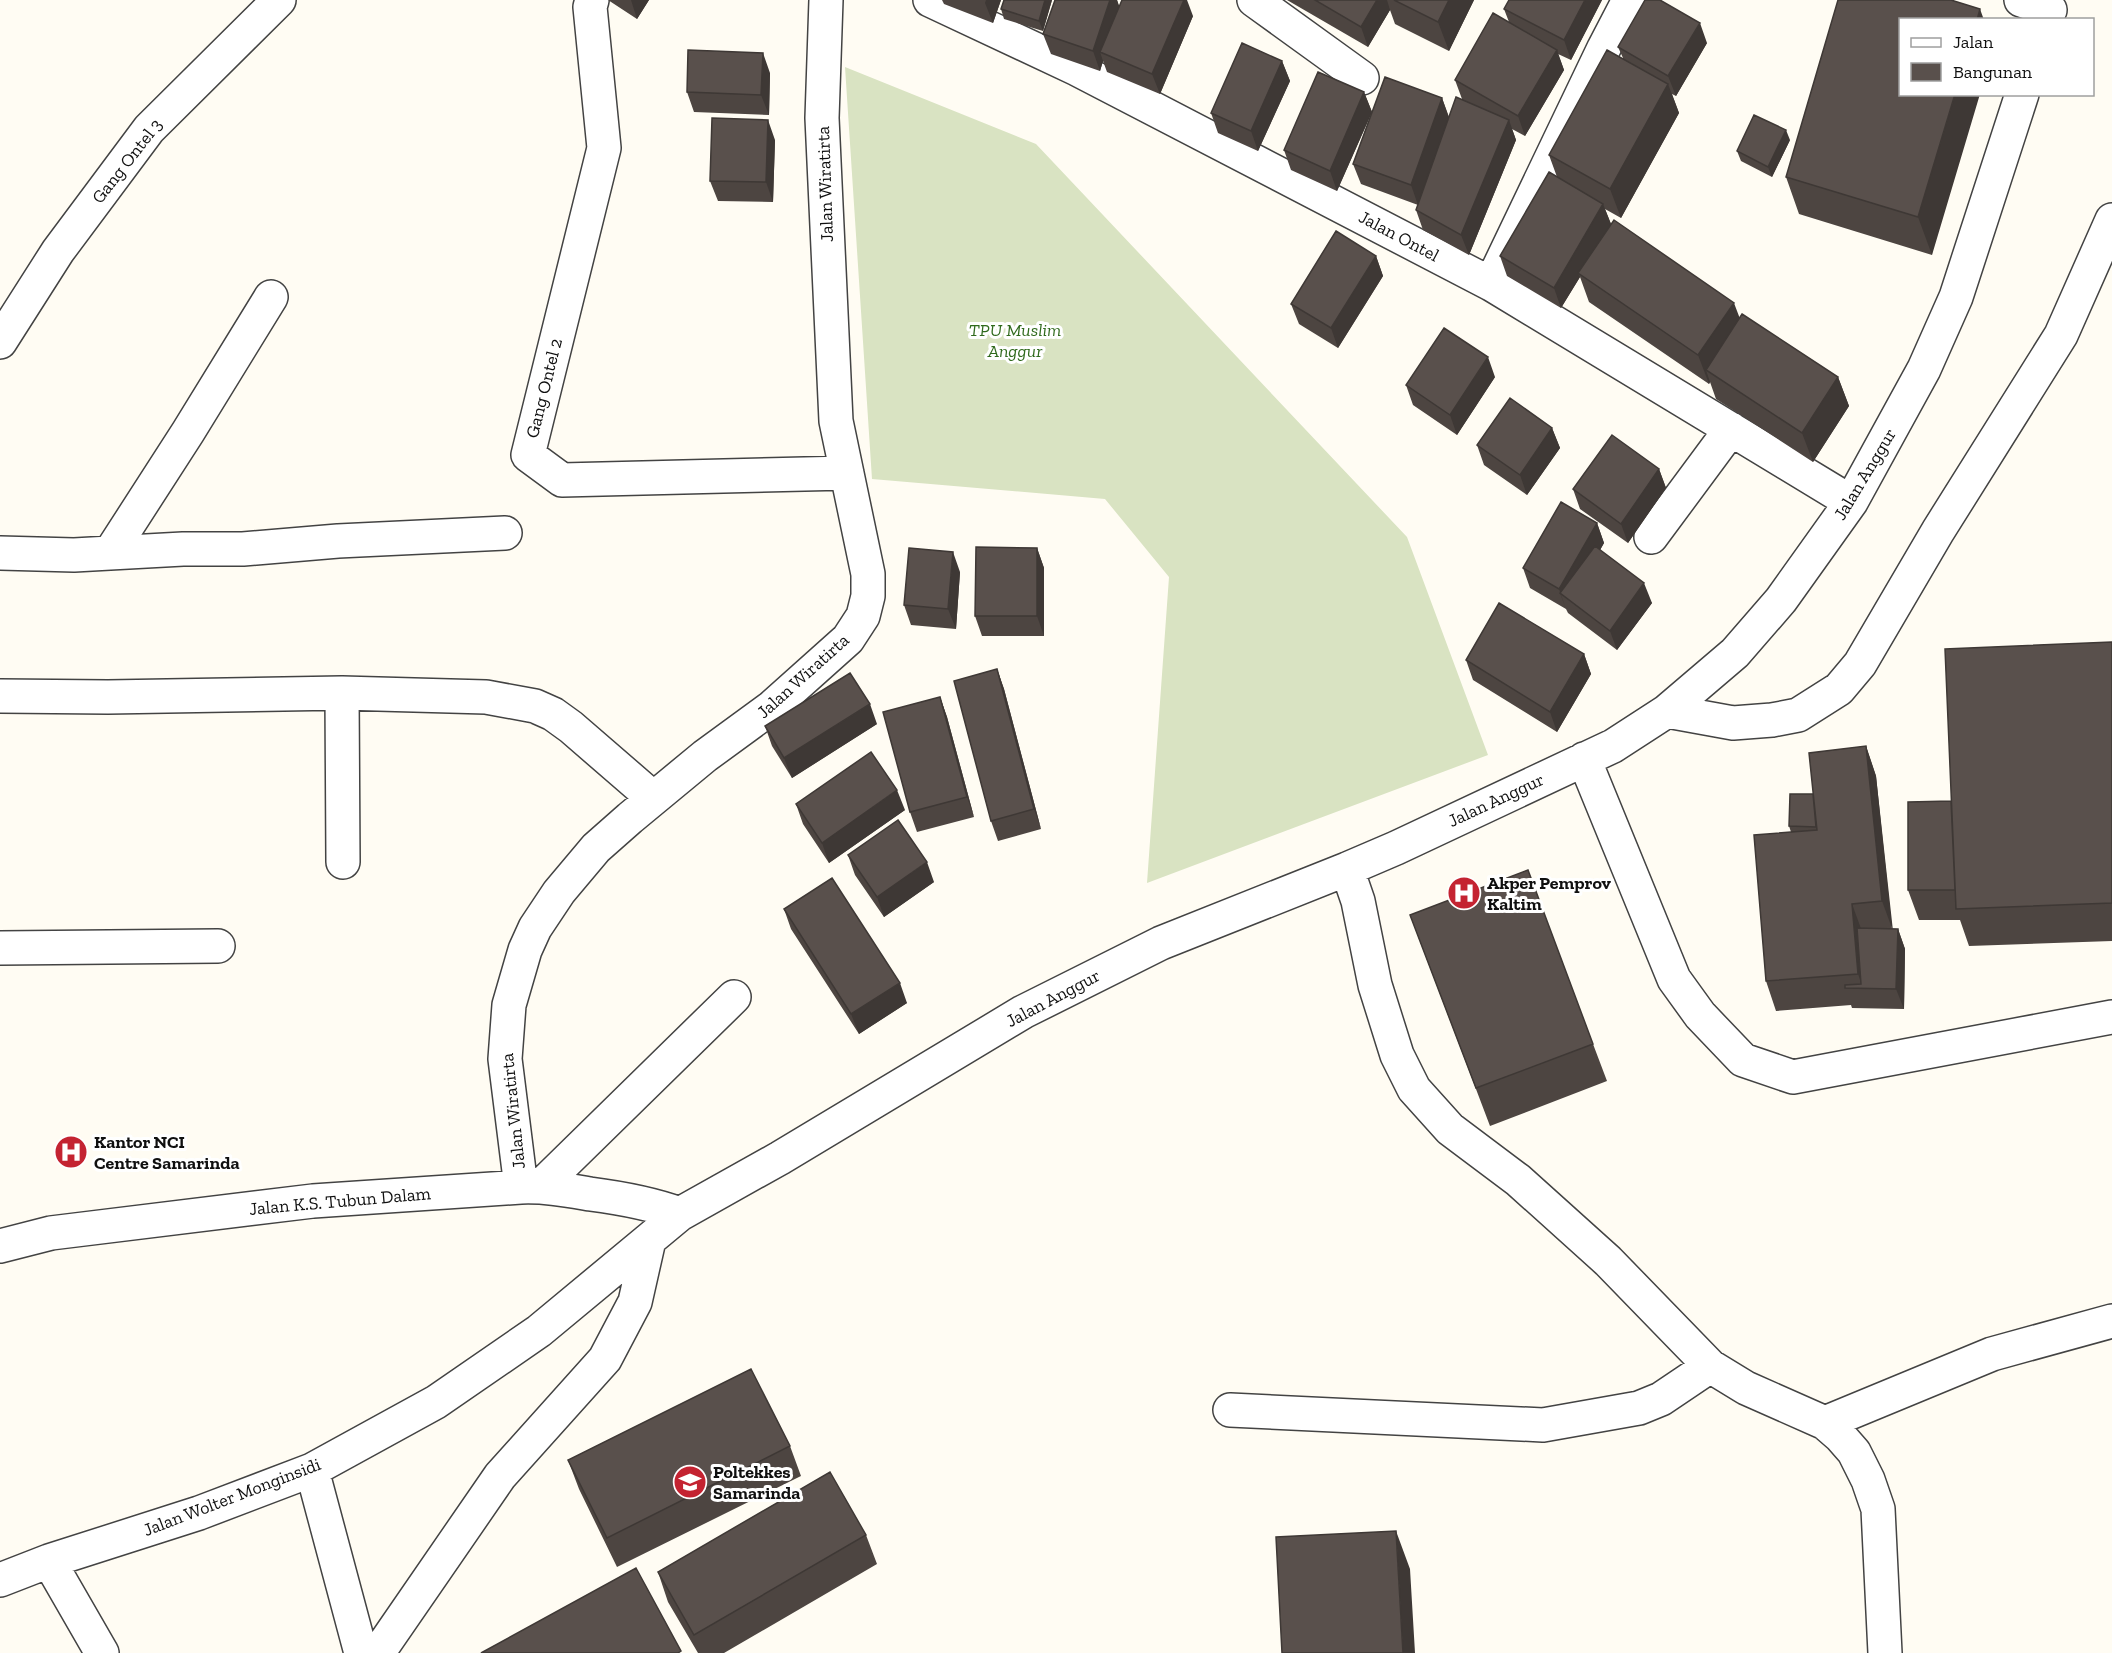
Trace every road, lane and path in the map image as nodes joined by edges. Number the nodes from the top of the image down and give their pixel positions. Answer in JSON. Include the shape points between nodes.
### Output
{"nodes":[{"id":1,"x":279,"y":0,"type":"edge"},
{"id":2,"x":592,"y":0,"type":"edge"},
{"id":3,"x":826,"y":0,"type":"edge"},
{"id":4,"x":930,"y":0,"type":"edge"},
{"id":5,"x":1254,"y":0,"type":"edge"},
{"id":6,"x":1629,"y":0,"type":"edge"},
{"id":7,"x":1362,"y":78,"type":"dead end"},
{"id":8,"x":2021,"y":96,"type":"edge"},
{"id":9,"x":2112,"y":220,"type":"edge"},
{"id":10,"x":1491,"y":284,"type":"junction"},
{"id":11,"x":271,"y":297,"type":"dead end"},
{"id":12,"x":0,"y":342,"type":"edge"},
{"id":13,"x":1731,"y":429,"type":"junction"},
{"id":14,"x":847,"y":473,"type":"junction"},
{"id":15,"x":1851,"y":502,"type":"junction"},
{"id":16,"x":505,"y":533,"type":"dead end"},
{"id":17,"x":1652,"y":537,"type":"dead end"},
{"id":18,"x":110,"y":552,"type":"junction"},
{"id":19,"x":0,"y":553,"type":"edge"},
{"id":20,"x":342,"y":693,"type":"junction"},
{"id":21,"x":0,"y":696,"type":"edge"},
{"id":22,"x":1667,"y":711,"type":"junction"},
{"id":23,"x":1584,"y":759,"type":"junction"},
{"id":24,"x":653,"y":798,"type":"junction"},
{"id":25,"x":343,"y":862,"type":"dead end"},
{"id":26,"x":1347,"y":869,"type":"junction"},
{"id":27,"x":218,"y":946,"type":"dead end"},
{"id":28,"x":0,"y":948,"type":"edge"},
{"id":29,"x":734,"y":997,"type":"dead end"},
{"id":30,"x":2112,"y":1017,"type":"edge"},
{"id":31,"x":531,"y":1186,"type":"junction"},
{"id":32,"x":680,"y":1214,"type":"junction"},
{"id":33,"x":649,"y":1240,"type":"junction"},
{"id":34,"x":0,"y":1246,"type":"edge"},
{"id":35,"x":2112,"y":1321,"type":"edge"},
{"id":36,"x":1710,"y":1366,"type":"junction"},
{"id":37,"x":1230,"y":1410,"type":"dead end"},
{"id":38,"x":1825,"y":1424,"type":"junction"},
{"id":39,"x":312,"y":1470,"type":"junction"},
{"id":40,"x":49,"y":1561,"type":"junction"},
{"id":41,"x":0,"y":1580,"type":"edge"},
{"id":42,"x":102,"y":1653,"type":"edge"},
{"id":43,"x":361,"y":1653,"type":"edge"},
{"id":44,"x":378,"y":1653,"type":"edge"},
{"id":45,"x":1885,"y":1653,"type":"edge"}],
"edges":[{"from":1,"to":12,"type":"street","name":"Gang Ontel 3","via":[[149,129],[58,251]]},
{"from":2,"to":14,"type":"street","name":"Gang Ontel 2","via":[[604,148],[528,454],[562,480]]},
{"from":3,"to":14,"type":"street","name":"Jalan Wiratirta","via":[[822,118],[834,389]]},
{"from":4,"to":10,"type":"street","name":"Jalan Ontel","via":[[1077,69]]},
{"from":5,"to":7,"type":"street"},
{"from":6,"to":10,"type":"street"},
{"from":8,"to":15,"type":"street","name":"Jalan Anggur","via":[[1956,297],[1924,369]]},
{"from":9,"to":22,"type":"street","via":[[2061,335],[1860,664],[1839,689],[1798,715],[1772,720],[1733,723]]},
{"from":10,"to":13,"type":"street","name":"Jalan Ontel"},
{"from":11,"to":18,"type":"street"},
{"from":13,"to":15,"type":"street","name":"Jalan Ontel"},
{"from":13,"to":17,"type":"street"},
{"from":14,"to":24,"type":"street","name":"Jalan Wiratirta","via":[[868,574],[863,616],[848,639],[772,707]]},
{"from":15,"to":22,"type":"street","name":"Jalan Anggur","via":[[1781,600],[1735,653]]},
{"from":16,"to":18,"type":"street","via":[[243,549]]},
{"from":18,"to":19,"type":"street"},
{"from":20,"to":21,"type":"street"},
{"from":20,"to":24,"type":"street","via":[[486,697],[535,706],[572,728]]},
{"from":20,"to":25,"type":"street"},
{"from":22,"to":23,"type":"street","name":"Jalan Anggur","via":[[1613,746]]},
{"from":23,"to":26,"type":"street","name":"Jalan Anggur"},
{"from":23,"to":30,"type":"street","via":[[1674,979],[1700,1015],[1743,1060],[1793,1077]]},
{"from":24,"to":31,"type":"street","name":"Jalan Wiratirta","via":[[596,848],[559,892],[525,950],[509,1005],[505,1059]]},
{"from":26,"to":32,"type":"street","name":"Jalan Anggur","via":[[1161,943],[1023,1012]]},
{"from":26,"to":36,"type":"street","via":[[1386,1020],[1414,1089],[1450,1129],[1518,1180],[1608,1261]]},
{"from":27,"to":28,"type":"street"},
{"from":29,"to":31,"type":"street"},
{"from":31,"to":32,"type":"street","name":"Jalan K.S. Tubun Dalam","via":[[652,1204]]},
{"from":31,"to":34,"type":"street","name":"Jalan K.S. Tubun Dalam","via":[[313,1201],[51,1233]]},
{"from":32,"to":33,"type":"street","name":"Jalan Wolter Monginsidi"},
{"from":33,"to":39,"type":"street","name":"Jalan Wolter Monginsidi","via":[[539,1331],[436,1402]]},
{"from":33,"to":44,"type":"street","via":[[635,1302],[605,1359],[500,1476]]},
{"from":35,"to":38,"type":"street","via":[[1992,1354]]},
{"from":36,"to":37,"type":"street","via":[[1661,1399],[1639,1408],[1543,1425]]},
{"from":36,"to":38,"type":"street","via":[[1746,1388]]},
{"from":38,"to":45,"type":"street","via":[[1854,1452],[1878,1509]]},
{"from":39,"to":40,"type":"street","name":"Jalan Wolter Monginsidi","via":[[200,1513]]},
{"from":39,"to":43,"type":"street"},
{"from":40,"to":41,"type":"street","name":"Jalan Wolter Monginsidi"},
{"from":40,"to":42,"type":"street"}]}
